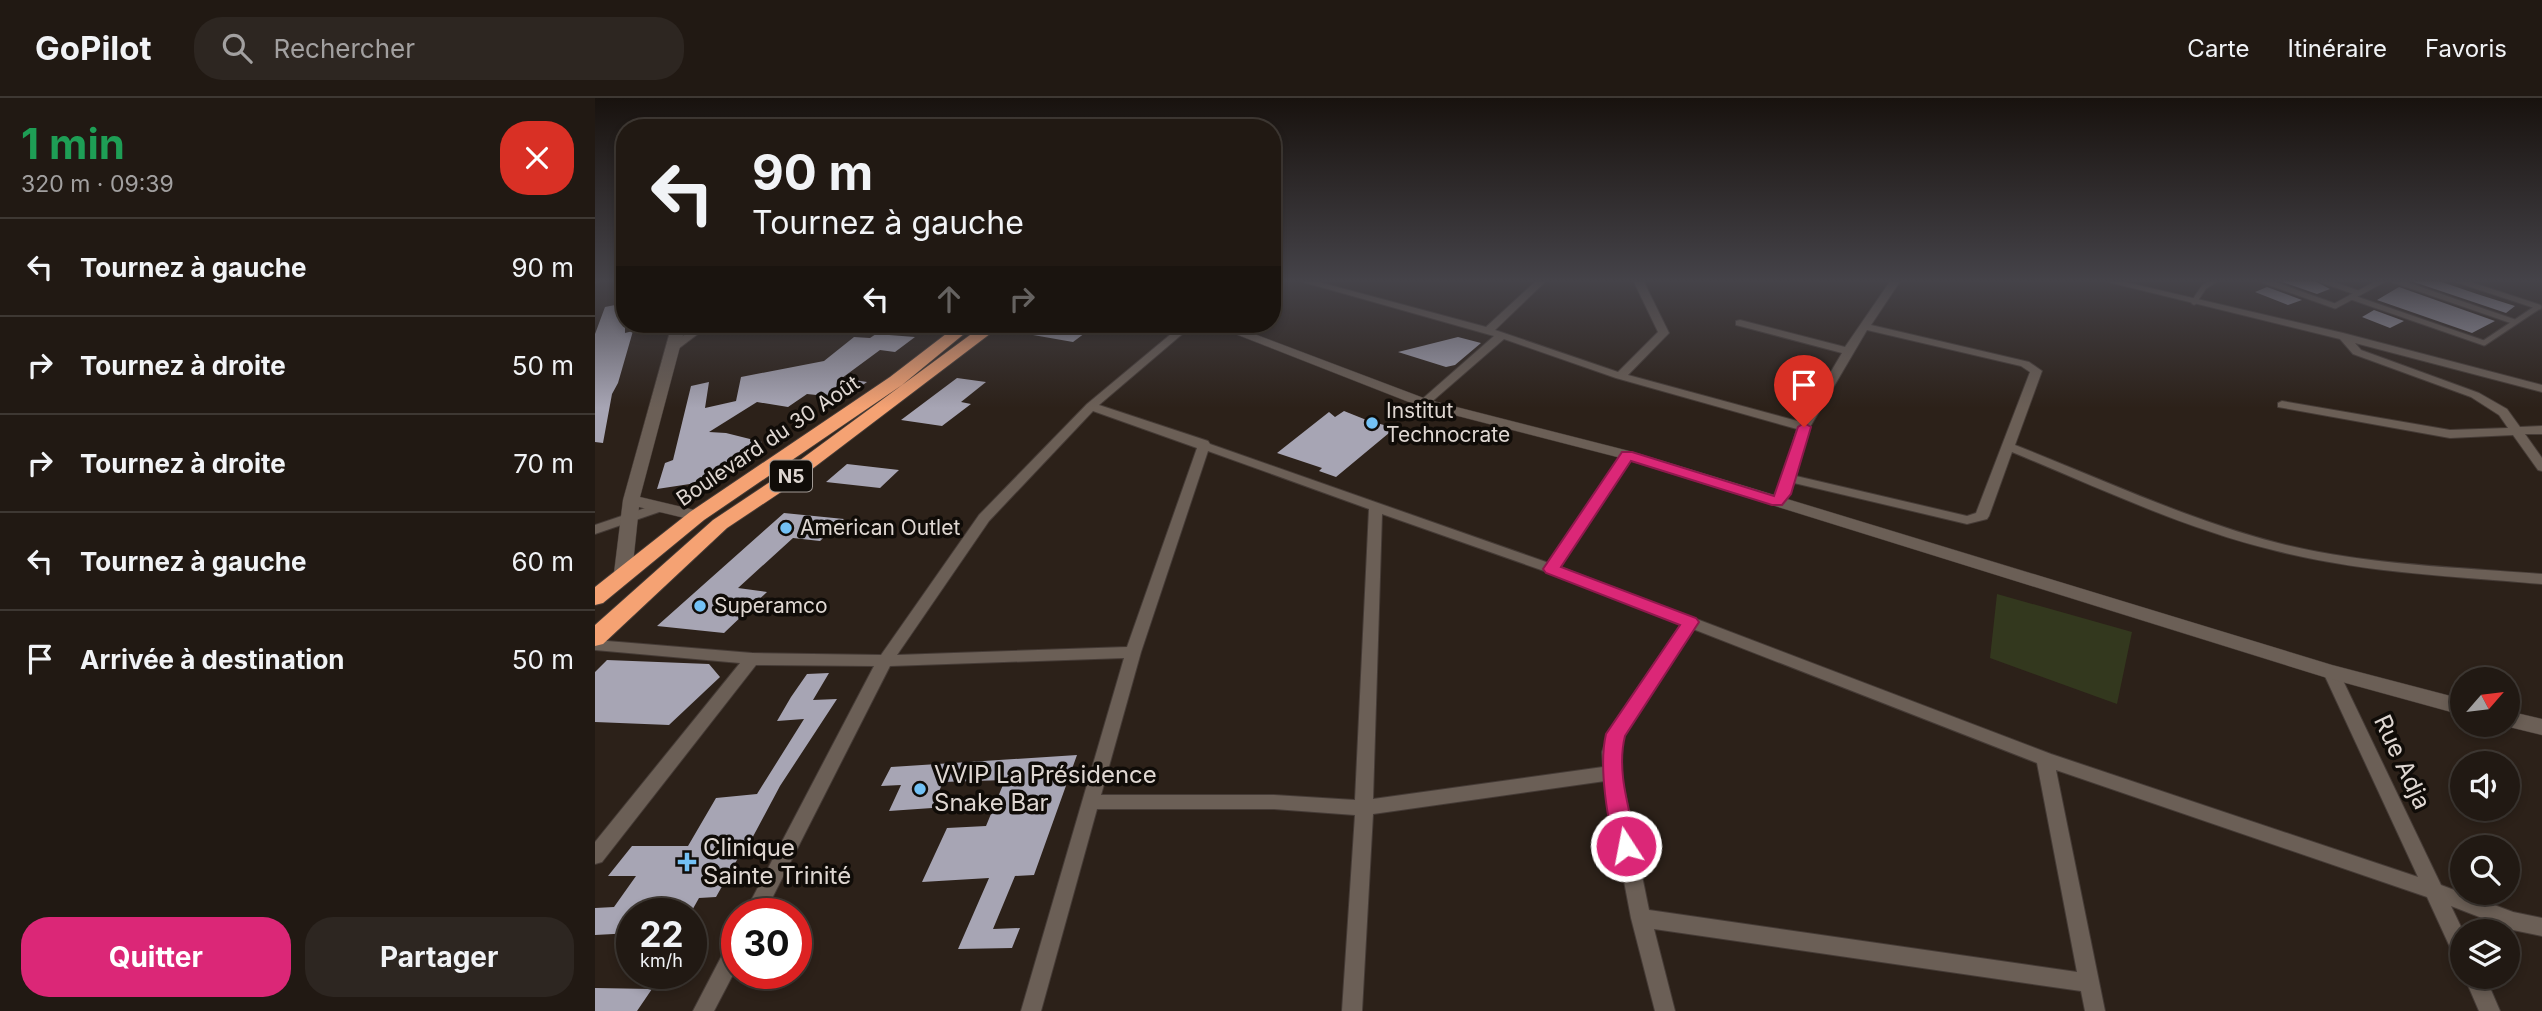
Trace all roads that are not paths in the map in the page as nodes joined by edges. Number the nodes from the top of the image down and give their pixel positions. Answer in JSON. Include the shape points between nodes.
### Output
{"nodes":[{"id":1,"x":1456,"y":323,"type":"edge"},
{"id":2,"x":1496,"y":323,"type":"edge"},
{"id":3,"x":1659,"y":323,"type":"edge"},
{"id":4,"x":1740,"y":323,"type":"dead end"},
{"id":5,"x":1866,"y":323,"type":"edge"},
{"id":6,"x":2284,"y":323,"type":"edge"},
{"id":7,"x":2425,"y":323,"type":"edge"},
{"id":8,"x":2514,"y":323,"type":"edge"},
{"id":9,"x":1864,"y":326,"type":"junction"},
{"id":10,"x":1487,"y":331,"type":"junction"},
{"id":11,"x":677,"y":333,"type":"edge"},
{"id":12,"x":693,"y":333,"type":"edge"},
{"id":13,"x":957,"y":333,"type":"edge"},
{"id":14,"x":983,"y":333,"type":"edge"},
{"id":15,"x":1178,"y":333,"type":"edge"},
{"id":16,"x":1241,"y":333,"type":"edge"},
{"id":17,"x":1502,"y":335,"type":"junction"},
{"id":18,"x":2342,"y":336,"type":"junction"},
{"id":19,"x":674,"y":347,"type":"junction"},
{"id":20,"x":1848,"y":351,"type":"junction"},
{"id":21,"x":1620,"y":376,"type":"junction"},
{"id":22,"x":2542,"y":388,"type":"edge"},
{"id":23,"x":1424,"y":403,"type":"junction"},
{"id":24,"x":2282,"y":405,"type":"dead end"},
{"id":25,"x":1091,"y":406,"type":"junction"},
{"id":26,"x":1804,"y":427,"type":"junction"},
{"id":27,"x":2542,"y":430,"type":"edge"},
{"id":28,"x":2515,"y":433,"type":"junction"},
{"id":29,"x":1204,"y":444,"type":"junction"},
{"id":30,"x":2007,"y":446,"type":"junction"},
{"id":31,"x":1627,"y":455,"type":"junction"},
{"id":32,"x":2542,"y":467,"type":"edge"},
{"id":33,"x":1788,"y":478,"type":"junction"},
{"id":34,"x":1777,"y":502,"type":"junction"},
{"id":35,"x":1376,"y":506,"type":"junction"},
{"id":36,"x":630,"y":509,"type":"junction"},
{"id":37,"x":697,"y":516,"type":"junction"},
{"id":38,"x":720,"y":524,"type":"junction"},
{"id":39,"x":595,"y":530,"type":"edge"},
{"id":40,"x":1552,"y":569,"type":"junction"},
{"id":41,"x":623,"y":573,"type":"junction"},
{"id":42,"x":2542,"y":579,"type":"edge"},
{"id":43,"x":654,"y":582,"type":"junction"},
{"id":44,"x":595,"y":598,"type":"edge"},
{"id":45,"x":1690,"y":622,"type":"junction"},
{"id":46,"x":595,"y":638,"type":"edge"},
{"id":47,"x":595,"y":645,"type":"edge"},
{"id":48,"x":1133,"y":652,"type":"junction"},
{"id":49,"x":752,"y":659,"type":"junction"},
{"id":50,"x":885,"y":661,"type":"junction"},
{"id":51,"x":2331,"y":672,"type":"junction"},
{"id":52,"x":2450,"y":705,"type":"edge"},
{"id":53,"x":2520,"y":722,"type":"edge"},
{"id":54,"x":2542,"y":727,"type":"edge"},
{"id":55,"x":2045,"y":759,"type":"junction"},
{"id":56,"x":1612,"y":774,"type":"junction"},
{"id":57,"x":1089,"y":802,"type":"junction"},
{"id":58,"x":1364,"y":808,"type":"junction"},
{"id":59,"x":595,"y":856,"type":"edge"},
{"id":60,"x":2434,"y":891,"type":"junction"},
{"id":61,"x":762,"y":898,"type":"edge"},
{"id":62,"x":1641,"y":918,"type":"junction"},
{"id":63,"x":2450,"y":925,"type":"edge"},
{"id":64,"x":2542,"y":927,"type":"edge"},
{"id":65,"x":721,"y":977,"type":"edge"},
{"id":66,"x":2089,"y":983,"type":"junction"},
{"id":67,"x":2480,"y":989,"type":"edge"},
{"id":68,"x":703,"y":1011,"type":"edge"},
{"id":69,"x":1031,"y":1011,"type":"edge"},
{"id":70,"x":1352,"y":1011,"type":"edge"},
{"id":71,"x":1665,"y":1011,"type":"edge"},
{"id":72,"x":2095,"y":1011,"type":"edge"},
{"id":73,"x":2490,"y":1011,"type":"edge"}],
"edges":[{"from":1,"to":10,"type":"street"},
{"from":2,"to":10,"type":"street"},
{"from":3,"to":21,"type":"street","via":[[1664,333]]},
{"from":4,"to":20,"type":"street"},
{"from":5,"to":9,"type":"street"},
{"from":6,"to":18,"type":"street"},
{"from":7,"to":8,"type":"lane","via":[[2484,343]]},
{"from":9,"to":20,"type":"street"},
{"from":9,"to":30,"type":"street","via":[[2025,364],[2036,371]]},
{"from":10,"to":17,"type":"street"},
{"from":11,"to":19,"type":"street"},
{"from":12,"to":19,"type":"street"},
{"from":13,"to":37,"type":"highway","name":"Boulevard du 30 Août","number":"N5","via":[[897,381]]},
{"from":14,"to":38,"type":"highway","name":"Boulevard du 30 Août","number":"N5","via":[[791,477]]},
{"from":15,"to":25,"type":"street"},
{"from":16,"to":23,"type":"street"},
{"from":17,"to":21,"type":"street"},
{"from":17,"to":23,"type":"street"},
{"from":18,"to":22,"type":"street"},
{"from":18,"to":28,"type":"street","via":[[2357,352],[2475,395],[2503,412]]},
{"from":19,"to":36,"type":"street"},
{"from":20,"to":26,"type":"street"},
{"from":21,"to":26,"type":"street"},
{"from":23,"to":31,"type":"street"},
{"from":24,"to":28,"type":"street","via":[[2450,434]]},
{"from":25,"to":29,"type":"street"},
{"from":25,"to":50,"type":"street","via":[[984,518]]},
{"from":26,"to":33,"type":"street"},
{"from":27,"to":28,"type":"street"},
{"from":28,"to":32,"type":"street"},
{"from":29,"to":35,"type":"street"},
{"from":29,"to":48,"type":"street"},
{"from":30,"to":33,"type":"street","via":[[1982,516],[1967,520]]},
{"from":30,"to":42,"type":"street","via":[[2278,547],[2390,565]]},
{"from":31,"to":34,"type":"street"},
{"from":31,"to":40,"type":"street"},
{"from":33,"to":34,"type":"street"},
{"from":34,"to":51,"type":"street"},
{"from":35,"to":40,"type":"street"},
{"from":35,"to":58,"type":"street"},
{"from":36,"to":37,"type":"street","via":[[657,508]]},
{"from":36,"to":39,"type":"street"},
{"from":36,"to":41,"type":"street"},
{"from":37,"to":38,"type":"highway"},
{"from":37,"to":41,"type":"highway","name":"Boulevard du 30 Août","number":"N5"},
{"from":38,"to":43,"type":"highway","name":"Boulevard du 30 Août","number":"N5"},
{"from":40,"to":45,"type":"street"},
{"from":41,"to":43,"type":"highway"},
{"from":41,"to":44,"type":"highway","name":"Boulevard du 30 Août","number":"N5"},
{"from":43,"to":46,"type":"highway","name":"Boulevard du 30 Août","number":"N5"},
{"from":45,"to":55,"type":"street"},
{"from":45,"to":56,"type":"street","via":[[1616,734]]},
{"from":47,"to":49,"type":"street"},
{"from":48,"to":50,"type":"street"},
{"from":48,"to":57,"type":"street"},
{"from":49,"to":50,"type":"street"},
{"from":49,"to":59,"type":"street"},
{"from":50,"to":61,"type":"street"},
{"from":51,"to":52,"type":"street"},
{"from":51,"to":60,"type":"street","name":"Rue Adja"},
{"from":53,"to":54,"type":"street"},
{"from":55,"to":60,"type":"street"},
{"from":55,"to":66,"type":"street"},
{"from":56,"to":58,"type":"street"},
{"from":56,"to":62,"type":"street"},
{"from":57,"to":58,"type":"street","via":[[1274,802]]},
{"from":57,"to":69,"type":"street"},
{"from":58,"to":70,"type":"street"},
{"from":60,"to":63,"type":"street","name":"Rue Adja"},
{"from":60,"to":64,"type":"street"},
{"from":62,"to":66,"type":"street"},
{"from":62,"to":71,"type":"street"},
{"from":65,"to":68,"type":"street"},
{"from":66,"to":72,"type":"street"},
{"from":67,"to":73,"type":"street"}]}
